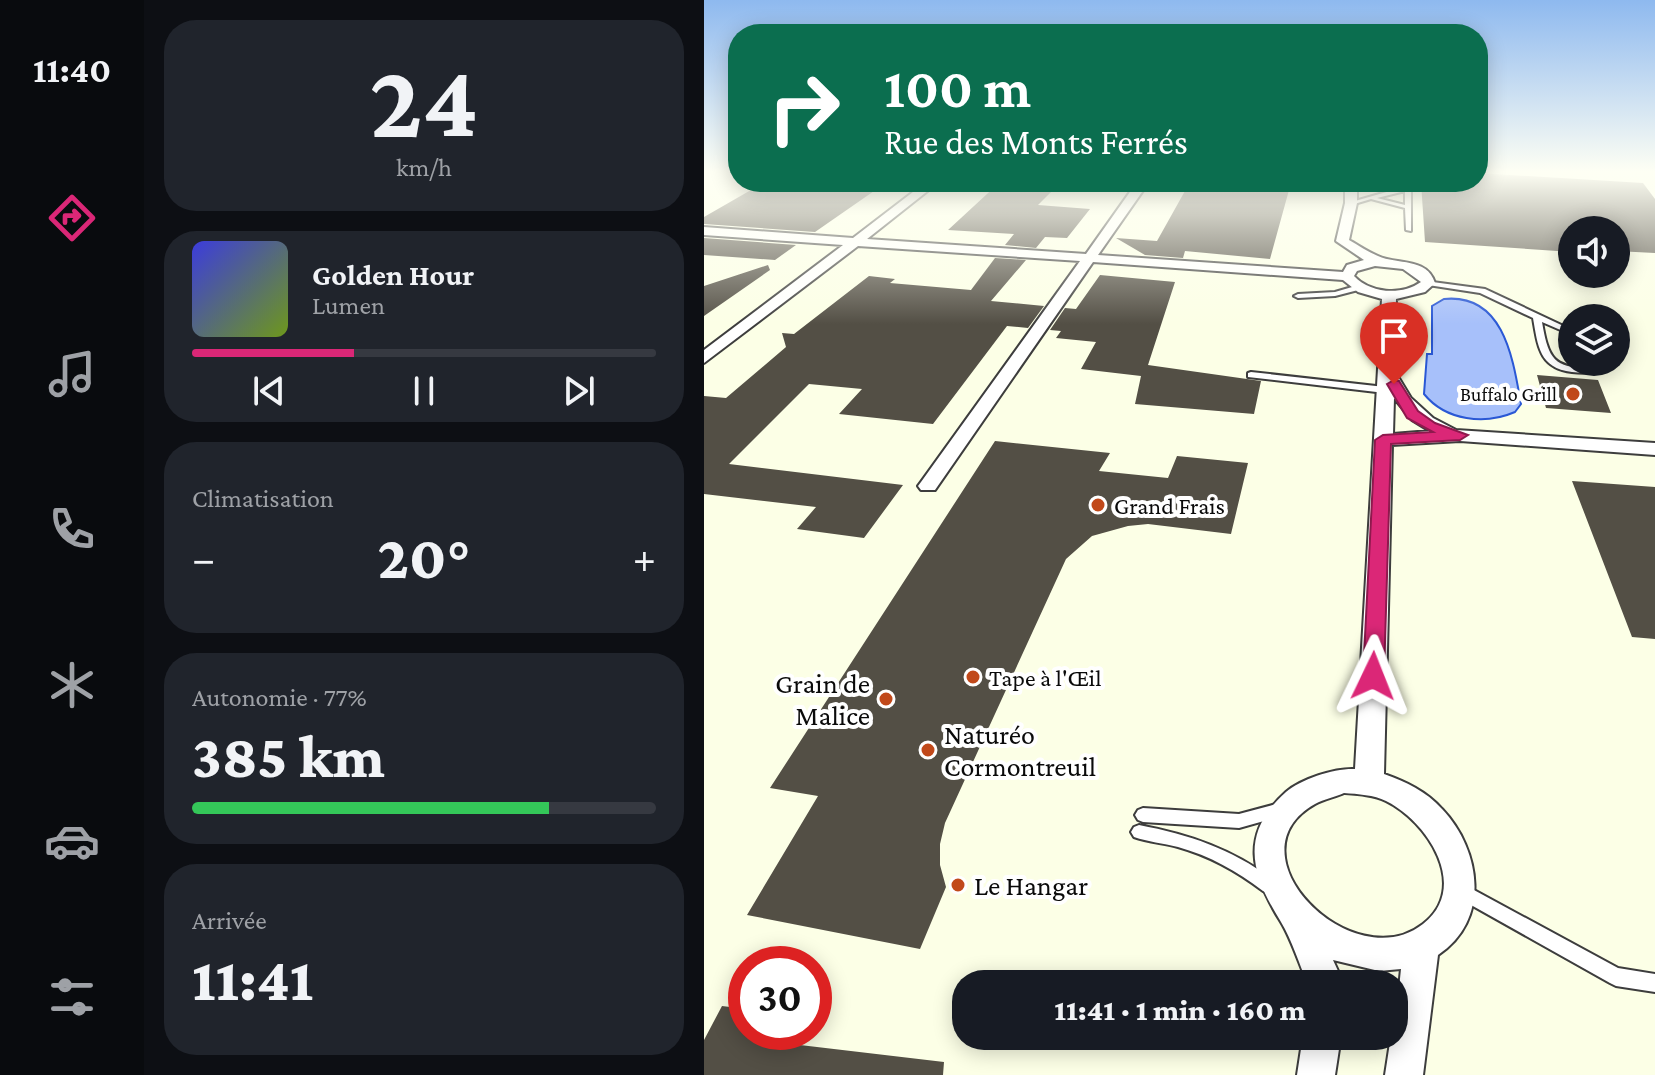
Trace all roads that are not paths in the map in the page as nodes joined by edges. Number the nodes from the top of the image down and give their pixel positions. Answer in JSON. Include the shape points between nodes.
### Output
{"nodes":[{"id":1,"x":879,"y":223,"type":"edge"},
{"id":2,"x":1114,"y":223,"type":"edge"},
{"id":3,"x":1346,"y":223,"type":"edge"},
{"id":4,"x":1409,"y":223,"type":"edge"},
{"id":5,"x":1409,"y":230,"type":"dead end"},
{"id":6,"x":704,"y":231,"type":"edge"},
{"id":7,"x":855,"y":242,"type":"junction"},
{"id":8,"x":1089,"y":258,"type":"junction"},
{"id":9,"x":1378,"y":262,"type":"junction"},
{"id":10,"x":1347,"y":276,"type":"junction"},
{"id":11,"x":1428,"y":283,"type":"junction"},
{"id":12,"x":1359,"y":287,"type":"junction"},
{"id":13,"x":1389,"y":294,"type":"junction"},
{"id":14,"x":1298,"y":296,"type":"dead end"},
{"id":15,"x":1537,"y":318,"type":"junction"},
{"id":16,"x":1558,"y":327,"type":"edge"},
{"id":17,"x":704,"y":358,"type":"edge"},
{"id":18,"x":1558,"y":367,"type":"edge"},
{"id":19,"x":1251,"y":375,"type":"dead end"},
{"id":20,"x":1385,"y":380,"type":"junction"},
{"id":21,"x":1460,"y":435,"type":"junction"},
{"id":22,"x":1383,"y":440,"type":"junction"},
{"id":23,"x":1655,"y":449,"type":"edge"},
{"id":24,"x":928,"y":486,"type":"dead end"},
{"id":25,"x":1369,"y":783,"type":"junction"},
{"id":26,"x":1284,"y":809,"type":"junction"},
{"id":27,"x":1143,"y":815,"type":"dead end"},
{"id":28,"x":1139,"y":832,"type":"dead end"},
{"id":29,"x":1460,"y":891,"type":"junction"},
{"id":30,"x":1288,"y":906,"type":"junction"},
{"id":31,"x":1422,"y":945,"type":"junction"},
{"id":32,"x":1319,"y":970,"type":"edge"},
{"id":33,"x":1655,"y":983,"type":"edge"},
{"id":34,"x":1320,"y":1050,"type":"edge"},
{"id":35,"x":1316,"y":1075,"type":"edge"},
{"id":36,"x":1404,"y":1075,"type":"edge"}],
"edges":[{"from":1,"to":7,"type":"street"},
{"from":2,"to":8,"type":"street"},
{"from":3,"to":9,"type":"street","via":[[1342,241]]},
{"from":4,"to":5,"type":"lane"},
{"from":6,"to":7,"type":"street"},
{"from":7,"to":8,"type":"street"},
{"from":7,"to":17,"type":"street"},
{"from":8,"to":10,"type":"street"},
{"from":8,"to":24,"type":"street"},
{"from":9,"to":10,"type":"street","via":[[1352,268]]},
{"from":9,"to":11,"type":"street","via":[[1414,268]]},
{"from":10,"to":12,"type":"street"},
{"from":11,"to":13,"type":"street","via":[[1415,292]]},
{"from":11,"to":15,"type":"lane","via":[[1482,291]]},
{"from":12,"to":13,"type":"street"},
{"from":12,"to":14,"type":"lane"},
{"from":13,"to":20,"type":"street"},
{"from":15,"to":16,"type":"lane"},
{"from":15,"to":18,"type":"lane","via":[[1545,357]]},
{"from":19,"to":20,"type":"lane"},
{"from":20,"to":21,"type":"street","via":[[1413,414],[1430,426]]},
{"from":20,"to":22,"type":"street"},
{"from":21,"to":22,"type":"street"},
{"from":21,"to":23,"type":"street"},
{"from":22,"to":25,"type":"street"},
{"from":25,"to":26,"type":"street","via":[[1321,785]]},
{"from":25,"to":29,"type":"street","via":[[1424,810],[1445,834],[1458,861]]},
{"from":26,"to":27,"type":"lane","via":[[1239,821]]},
{"from":26,"to":30,"type":"street","via":[[1269,848],[1270,871]]},
{"from":28,"to":30,"type":"lane","via":[[1226,855]]},
{"from":29,"to":31,"type":"street","via":[[1441,932]]},
{"from":29,"to":33,"type":"lane","via":[[1616,977]]},
{"from":30,"to":31,"type":"street","via":[[1324,940],[1357,953],[1392,955]]},
{"from":30,"to":32,"type":"street"},
{"from":31,"to":36,"type":"street"},
{"from":34,"to":35,"type":"street"}]}
